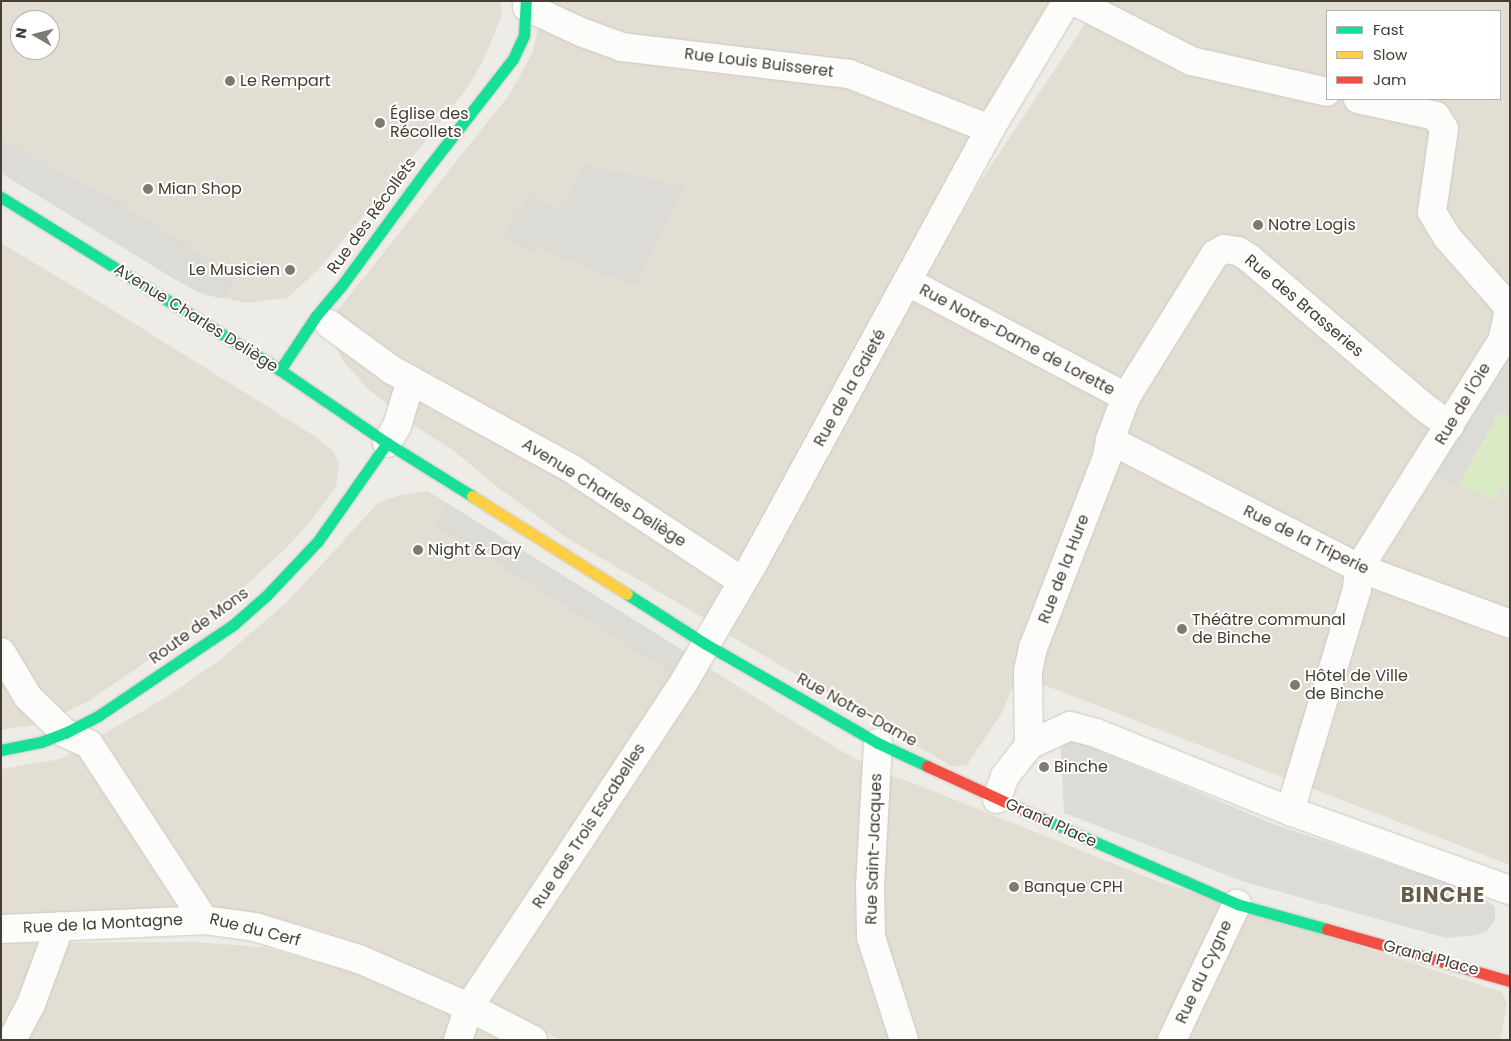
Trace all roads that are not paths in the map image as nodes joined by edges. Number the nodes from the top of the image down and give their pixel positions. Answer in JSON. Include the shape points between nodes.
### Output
{"nodes":[{"id":1,"x":1068,"y":1,"type":"edge"},
{"id":2,"x":1074,"y":1,"type":"edge"},
{"id":3,"x":527,"y":4,"type":"edge"},
{"id":4,"x":1326,"y":92,"type":"edge"},
{"id":5,"x":1363,"y":100,"type":"edge"},
{"id":6,"x":990,"y":130,"type":"junction"},
{"id":7,"x":5,"y":199,"type":"edge"},
{"id":8,"x":908,"y":282,"type":"junction"},
{"id":9,"x":328,"y":324,"type":"dead end"},
{"id":10,"x":280,"y":370,"type":"junction"},
{"id":11,"x":411,"y":380,"type":"junction"},
{"id":12,"x":1126,"y":397,"type":"junction"},
{"id":13,"x":1450,"y":426,"type":"junction"},
{"id":14,"x":1110,"y":440,"type":"junction"},
{"id":15,"x":387,"y":443,"type":"junction"},
{"id":16,"x":1358,"y":568,"type":"junction"},
{"id":17,"x":742,"y":581,"type":"junction"},
{"id":18,"x":1510,"y":624,"type":"edge"},
{"id":19,"x":704,"y":643,"type":"junction"},
{"id":20,"x":1,"y":652,"type":"edge"},
{"id":21,"x":65,"y":733,"type":"junction"},
{"id":22,"x":878,"y":744,"type":"junction"},
{"id":23,"x":1029,"y":745,"type":"junction"},
{"id":24,"x":1,"y":750,"type":"edge"},
{"id":25,"x":997,"y":799,"type":"junction"},
{"id":26,"x":1290,"y":811,"type":"junction"},
{"id":27,"x":1510,"y":890,"type":"edge"},
{"id":28,"x":1236,"y":904,"type":"junction"},
{"id":29,"x":204,"y":920,"type":"junction"},
{"id":30,"x":60,"y":926,"type":"junction"},
{"id":31,"x":1,"y":929,"type":"edge"},
{"id":32,"x":1510,"y":981,"type":"edge"},
{"id":33,"x":470,"y":1007,"type":"junction"},
{"id":34,"x":897,"y":1036,"type":"edge"},
{"id":35,"x":12,"y":1040,"type":"edge"},
{"id":36,"x":458,"y":1040,"type":"edge"},
{"id":37,"x":533,"y":1040,"type":"edge"},
{"id":38,"x":1172,"y":1040,"type":"edge"}],
"edges":[{"from":1,"to":6,"type":"street","name":"Rue de la Gaieté"},
{"from":2,"to":4,"type":"street","via":[[1190,61]]},
{"from":3,"to":6,"type":"street","name":"Rue Louis Buisseret","via":[[580,32],[622,47],[849,74]]},
{"from":3,"to":10,"type":"main road","name":"Rue des Récollets","via":[[524,35],[513,59],[316,316]]},
{"from":5,"to":13,"type":"street","name":"Rue de l'Oie","via":[[1436,116],[1444,129],[1432,212],[1447,237],[1506,304],[1508,315],[1502,341]]},
{"from":6,"to":8,"type":"street","name":"Rue de la Gaieté"},
{"from":7,"to":10,"type":"main road","name":"Avenue Charles Deliège"},
{"from":8,"to":12,"type":"street","name":"Rue Notre-Dame de Lorette"},
{"from":8,"to":17,"type":"street","name":"Rue de la Gaieté"},
{"from":9,"to":11,"type":"street","name":"Avenue Charles Deliège"},
{"from":10,"to":15,"type":"main road","name":"Avenue Charles Deliège"},
{"from":11,"to":15,"type":"street","via":[[397,426]]},
{"from":11,"to":17,"type":"street","name":"Avenue Charles Deliège","via":[[572,469]]},
{"from":12,"to":13,"type":"street","name":"Rue des Brasseries","via":[[1215,254],[1224,249],[1238,251],[1249,258]]},
{"from":12,"to":14,"type":"street","name":"Rue de la Hure"},
{"from":13,"to":16,"type":"street","name":"Rue de l'Oie"},
{"from":14,"to":16,"type":"street","name":"Rue de la Triperie"},
{"from":14,"to":23,"type":"street","name":"Rue de la Hure","via":[[1107,457],[1033,648],[1028,672]]},
{"from":15,"to":19,"type":"main road","name":"Avenue Charles Deliège"},
{"from":15,"to":21,"type":"main road","name":"Route de Mons","via":[[318,541],[266,596],[204,646],[98,716]]},
{"from":16,"to":18,"type":"street","name":"Rue de la Triperie"},
{"from":16,"to":26,"type":"street","via":[[1357,589]]},
{"from":17,"to":19,"type":"street","name":"Rue de la Gaieté"},
{"from":19,"to":22,"type":"main road","name":"Rue Notre-Dame"},
{"from":19,"to":33,"type":"street","name":"Rue des Trois Escabelles","via":[[684,682]]},
{"from":20,"to":21,"type":"street","name":"Rue du Cerf","via":[[28,697]]},
{"from":21,"to":24,"type":"main road","name":"Route de Mons","via":[[41,742]]},
{"from":21,"to":29,"type":"street","name":"Rue du Cerf","via":[[88,744]]},
{"from":22,"to":25,"type":"main road","name":"Rue Notre-Dame"},
{"from":22,"to":34,"type":"street","name":"Rue Saint-Jacques","via":[[870,885],[871,937]]},
{"from":23,"to":25,"type":"street","name":"Grand Place","via":[[1005,776]]},
{"from":23,"to":26,"type":"street","name":"Grand Place","via":[[1070,726],[1096,732]]},
{"from":25,"to":28,"type":"main road","name":"Grand Place"},
{"from":26,"to":27,"type":"street","name":"Grand Place"},
{"from":28,"to":32,"type":"main road","name":"Grand Place"},
{"from":28,"to":38,"type":"street","name":"Rue du Cygne"},
{"from":29,"to":30,"type":"street","name":"Rue de la Montagne"},
{"from":29,"to":33,"type":"street","name":"Rue du Cerf","via":[[255,927],[359,958]]},
{"from":30,"to":31,"type":"street","name":"Rue de la Montagne"},
{"from":30,"to":35,"type":"street","via":[[32,1004]]},
{"from":33,"to":36,"type":"street","name":"Rue des Trois Escabelles"},
{"from":33,"to":37,"type":"street","name":"Rue du Cerf"}]}
